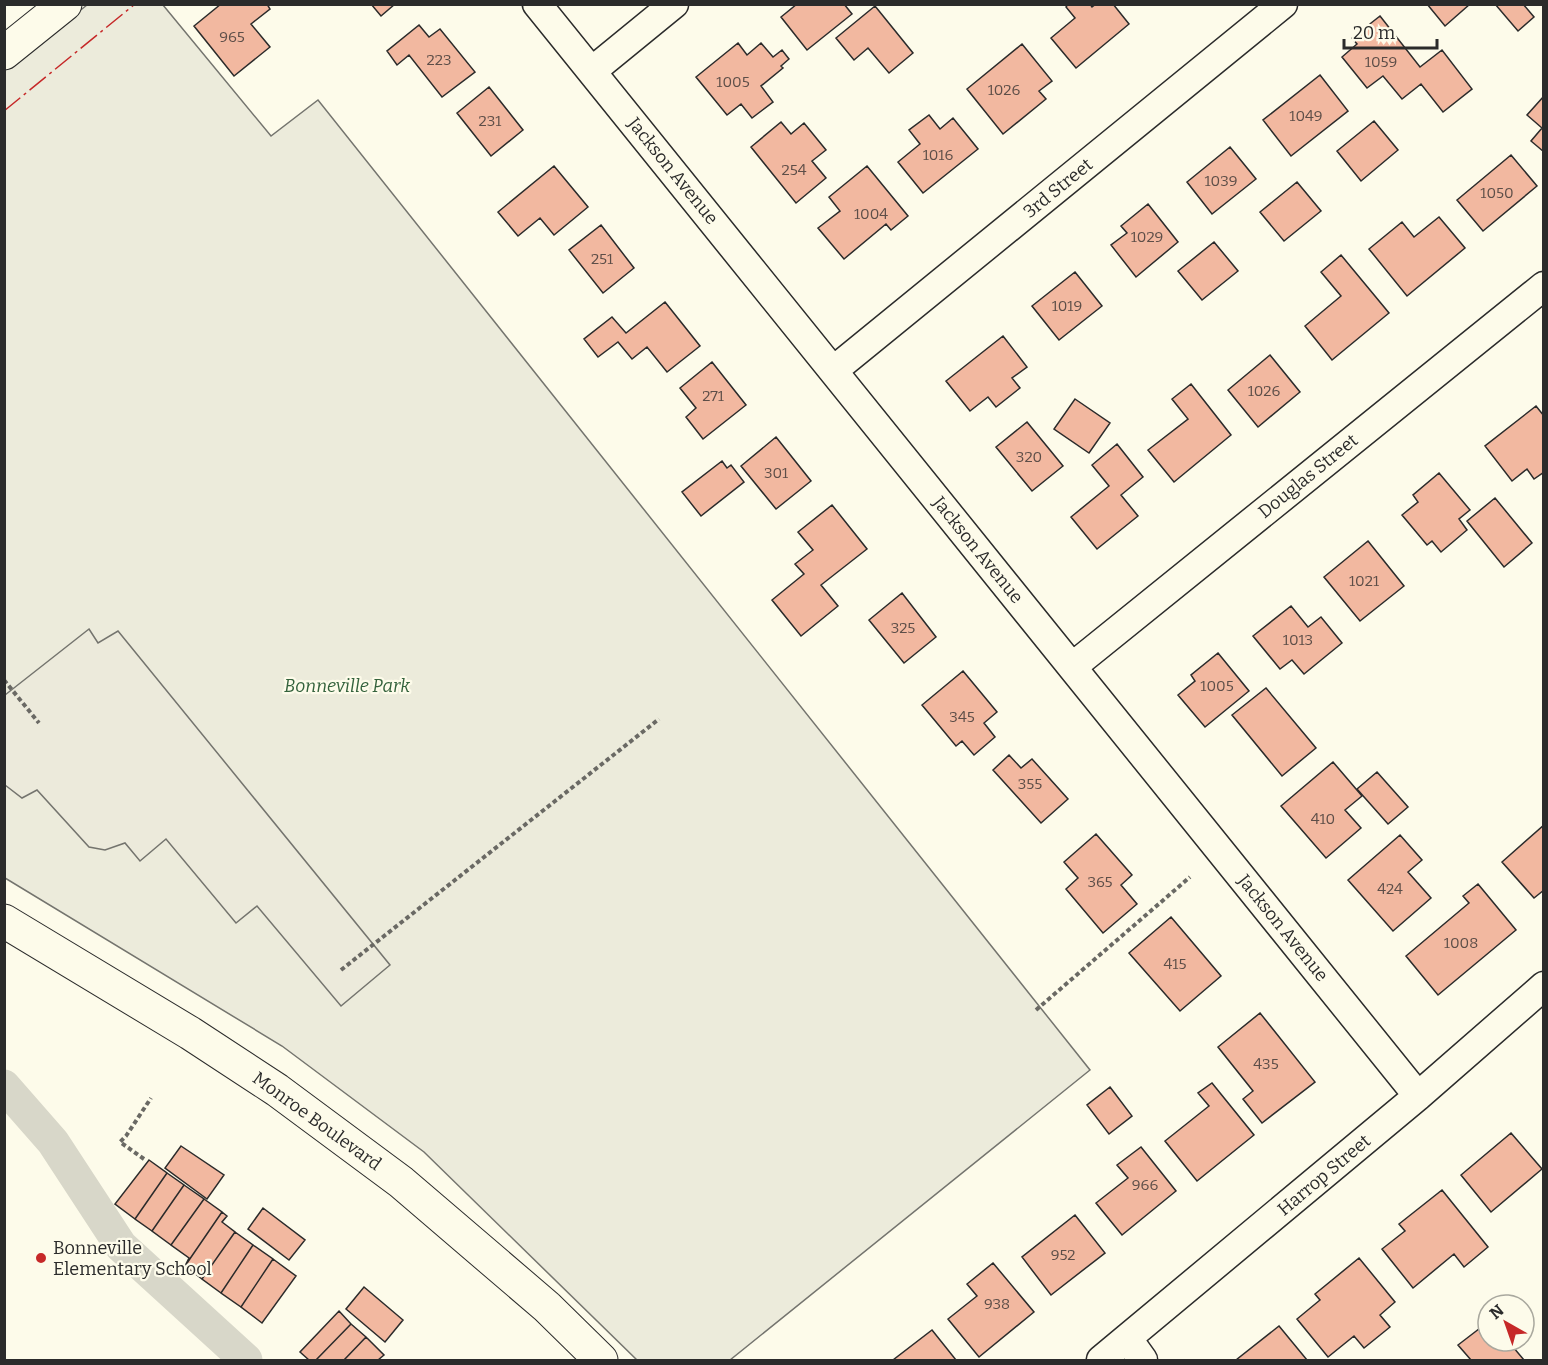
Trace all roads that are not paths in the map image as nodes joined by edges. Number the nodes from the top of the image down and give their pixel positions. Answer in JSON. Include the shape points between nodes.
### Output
{"nodes":[{"id":1,"x":65,"y":4,"type":"edge"},
{"id":2,"x":537,"y":4,"type":"edge"},
{"id":3,"x":675,"y":4,"type":"edge"},
{"id":4,"x":1282,"y":4,"type":"edge"},
{"id":5,"x":4,"y":53,"type":"edge"},
{"id":6,"x":592,"y":71,"type":"junction"},
{"id":7,"x":1544,"y":286,"type":"edge"},
{"id":8,"x":834,"y":370,"type":"junction"},
{"id":9,"x":1072,"y":667,"type":"junction"},
{"id":10,"x":4,"y":921,"type":"edge"},
{"id":11,"x":1544,"y":986,"type":"edge"},
{"id":12,"x":1418,"y":1096,"type":"junction"},
{"id":13,"x":1136,"y":1350,"type":"edge"},
{"id":14,"x":601,"y":1360,"type":"edge"},
{"id":15,"x":1101,"y":1360,"type":"edge"}],
"edges":[{"from":1,"to":5,"type":"main road"},
{"from":2,"to":6,"type":"street","name":"Jackson Avenue"},
{"from":3,"to":6,"type":"street"},
{"from":4,"to":8,"type":"street","name":"3rd Street"},
{"from":6,"to":8,"type":"street","name":"Jackson Avenue"},
{"from":7,"to":9,"type":"street","name":"Douglas Street"},
{"from":8,"to":9,"type":"street","name":"Jackson Avenue"},
{"from":9,"to":12,"type":"street","name":"Jackson Avenue"},
{"from":10,"to":14,"type":"main road","name":"Monroe Boulevard","via":[[277,1090],[410,1190],[547,1307]]},
{"from":11,"to":12,"type":"street","name":"Harrop Street"},
{"from":12,"to":13,"type":"street","name":"Harrop Street"},
{"from":13,"to":15,"type":"street","name":"Harrop Street"}]}
